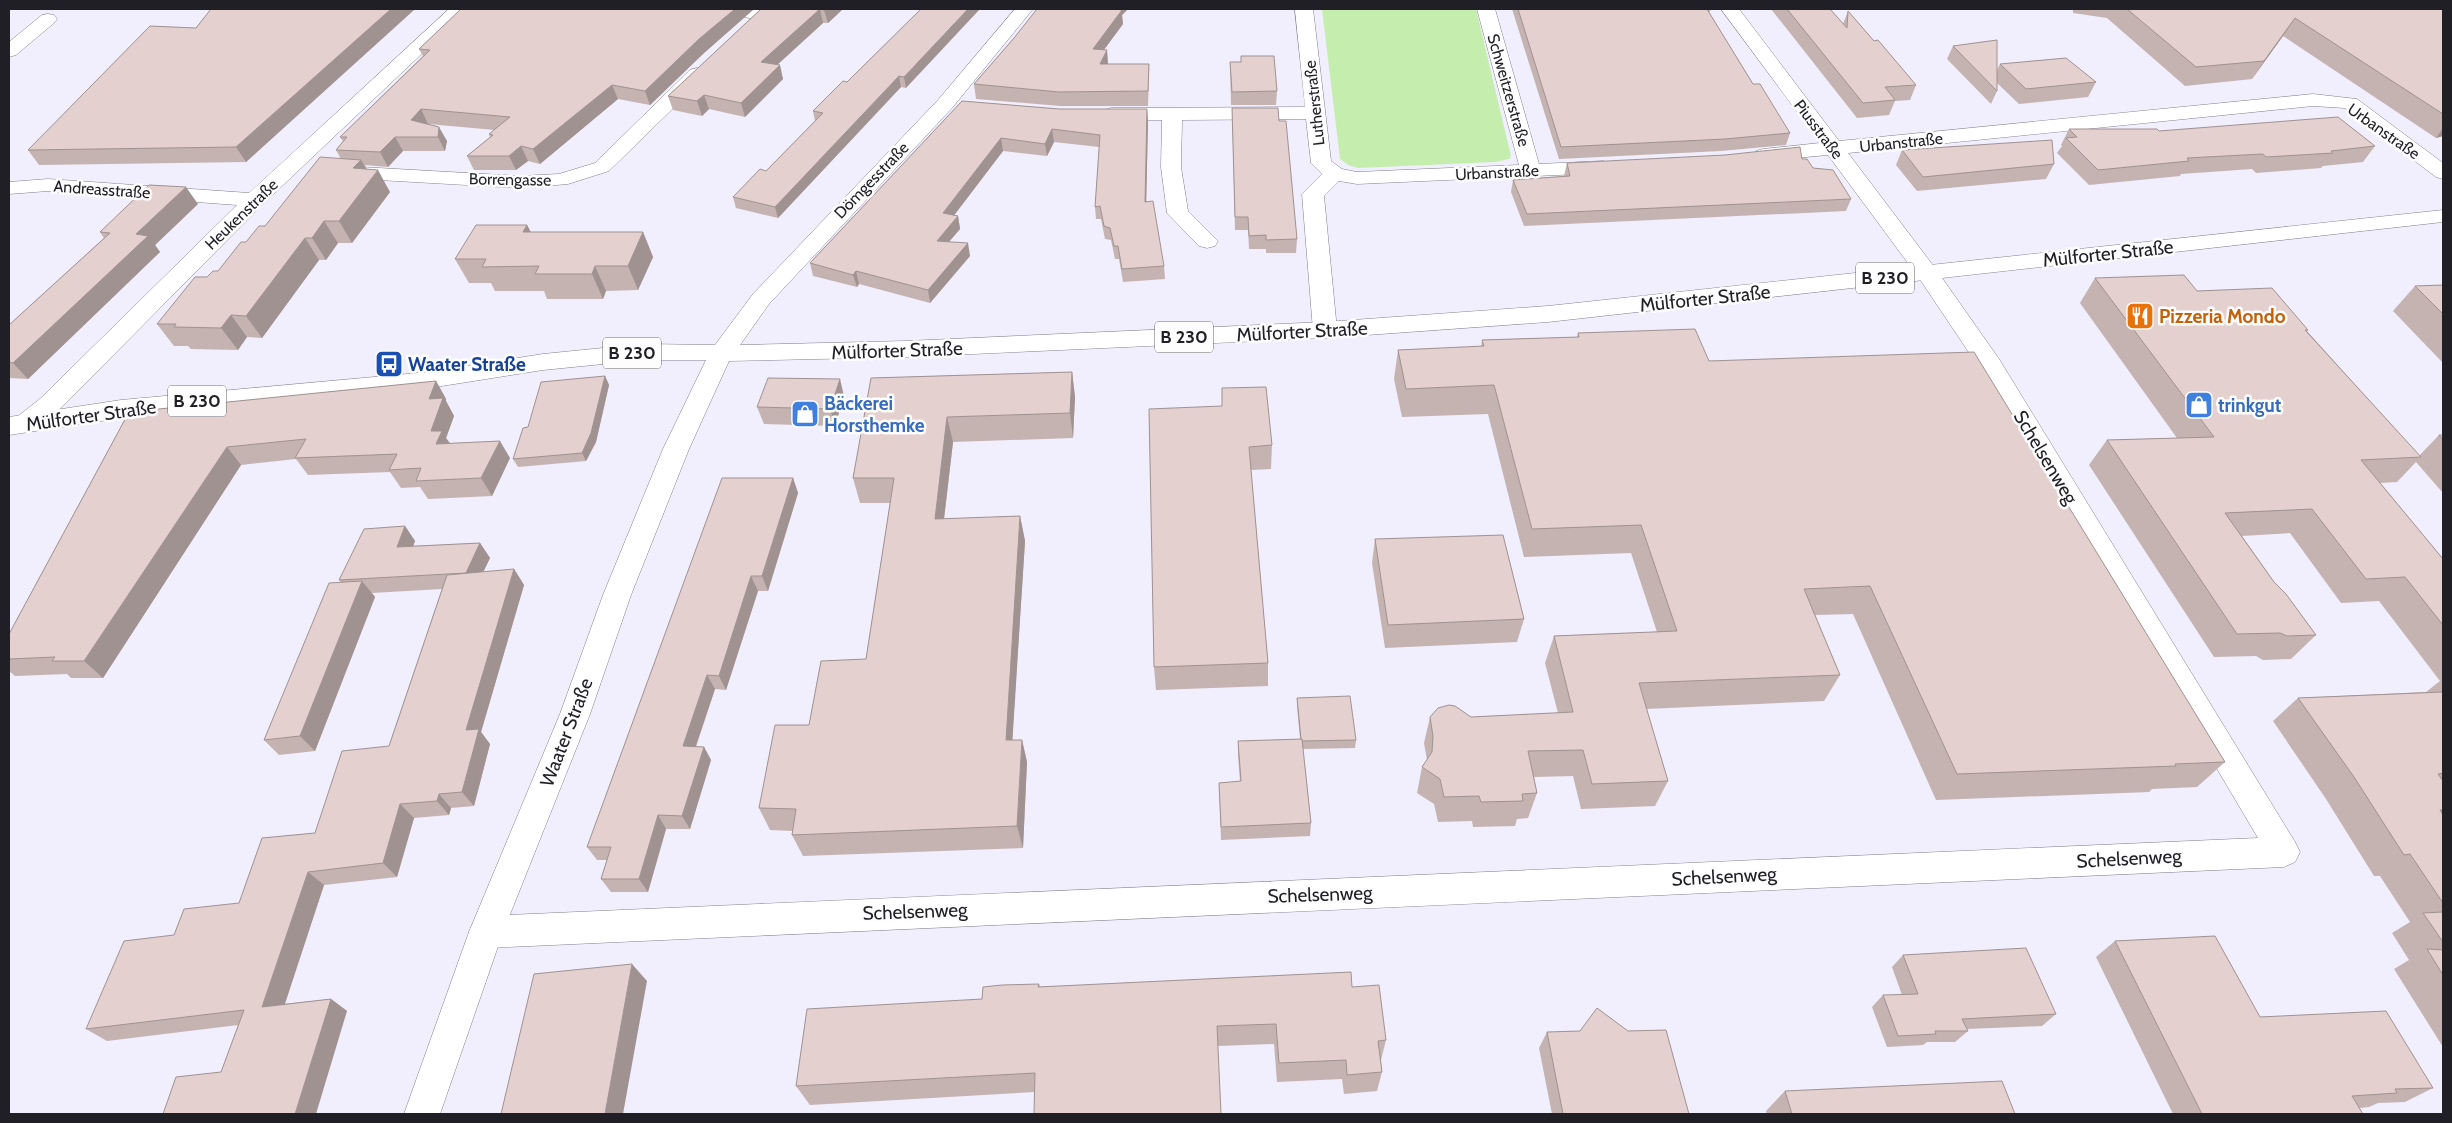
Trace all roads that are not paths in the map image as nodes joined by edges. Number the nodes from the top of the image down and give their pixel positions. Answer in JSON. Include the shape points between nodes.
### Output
{"nodes":[{"id":1,"x":460,"y":9,"type":"edge"},
{"id":2,"x":732,"y":9,"type":"edge"},
{"id":3,"x":1024,"y":9,"type":"edge"},
{"id":4,"x":1304,"y":9,"type":"edge"},
{"id":5,"x":1486,"y":9,"type":"edge"},
{"id":6,"x":1730,"y":9,"type":"edge"},
{"id":7,"x":762,"y":12,"type":"edge"},
{"id":8,"x":48,"y":19,"type":"dead end"},
{"id":9,"x":738,"y":34,"type":"edge"},
{"id":10,"x":9,"y":51,"type":"edge"},
{"id":11,"x":712,"y":58,"type":"edge"},
{"id":12,"x":945,"y":104,"type":"junction"},
{"id":13,"x":968,"y":107,"type":"edge"},
{"id":14,"x":1315,"y":113,"type":"junction"},
{"id":15,"x":1088,"y":114,"type":"edge"},
{"id":16,"x":1172,"y":114,"type":"junction"},
{"id":17,"x":1834,"y":149,"type":"junction"},
{"id":18,"x":1740,"y":157,"type":"edge"},
{"id":19,"x":1626,"y":166,"type":"edge"},
{"id":20,"x":289,"y":168,"type":"junction"},
{"id":21,"x":1532,"y":170,"type":"junction"},
{"id":22,"x":2443,"y":173,"type":"edge"},
{"id":23,"x":1335,"y":174,"type":"junction"},
{"id":24,"x":9,"y":188,"type":"edge"},
{"id":25,"x":254,"y":200,"type":"junction"},
{"id":26,"x":2443,"y":216,"type":"edge"},
{"id":27,"x":1207,"y":241,"type":"dead end"},
{"id":28,"x":1928,"y":273,"type":"junction"},
{"id":29,"x":1325,"y":330,"type":"junction"},
{"id":30,"x":721,"y":353,"type":"junction"},
{"id":31,"x":18,"y":424,"type":"edge"},
{"id":32,"x":486,"y":932,"type":"junction"},
{"id":33,"x":422,"y":1114,"type":"edge"}],
"edges":[{"from":1,"to":20,"type":"street","name":"Heukenstraße","via":[[444,20]]},
{"from":2,"to":7,"type":"street"},
{"from":3,"to":12,"type":"street","name":"Dömgesstraße"},
{"from":4,"to":14,"type":"street","name":"Lutherstraße"},
{"from":5,"to":21,"type":"street","name":"Schweitzerstraße"},
{"from":6,"to":17,"type":"street","name":"Piusstraße"},
{"from":7,"to":9,"type":"street"},
{"from":8,"to":10,"type":"street"},
{"from":11,"to":20,"type":"street","name":"Borrengasse","via":[[602,167],[561,180],[520,182]]},
{"from":12,"to":13,"type":"street"},
{"from":12,"to":30,"type":"street","name":"Dömgesstraße","via":[[761,299]]},
{"from":14,"to":16,"type":"street"},
{"from":14,"to":23,"type":"street","name":"Lutherstraße","via":[[1321,163]]},
{"from":15,"to":16,"type":"street"},
{"from":16,"to":27,"type":"street","via":[[1171,167],[1178,213]]},
{"from":17,"to":18,"type":"street","name":"Urbanstraße"},
{"from":17,"to":22,"type":"street","name":"Urbanstraße","via":[[2313,100],[2350,102]]},
{"from":17,"to":28,"type":"street","name":"Piusstraße"},
{"from":19,"to":21,"type":"street","name":"Urbanstraße"},
{"from":20,"to":25,"type":"street","name":"Heukenstraße"},
{"from":21,"to":23,"type":"street","name":"Urbanstraße","via":[[1357,178]]},
{"from":23,"to":29,"type":"street","via":[[1313,194]]},
{"from":24,"to":25,"type":"street","name":"Andreasstraße","via":[[48,185]]},
{"from":25,"to":31,"type":"street","name":"Heukenstraße","via":[[50,404]]},
{"from":26,"to":28,"type":"street","name":"Mülforter Straße","number":"B 230"},
{"from":28,"to":29,"type":"street","name":"Mülforter Straße","number":"B 230","via":[[1548,314]]},
{"from":28,"to":32,"type":"street","name":"Schelsenweg","via":[[1990,365],[2284,852]]},
{"from":29,"to":30,"type":"street","name":"Mülforter Straße","number":"B 230","via":[[809,353]]},
{"from":30,"to":31,"type":"street","name":"Mülforter Straße","number":"B 230","via":[[642,352],[543,362],[429,380],[160,405]]},
{"from":30,"to":32,"type":"street","name":"Waater Straße","via":[[661,486],[617,595],[575,714]]},
{"from":32,"to":33,"type":"street","name":"Waater Straße"}]}
